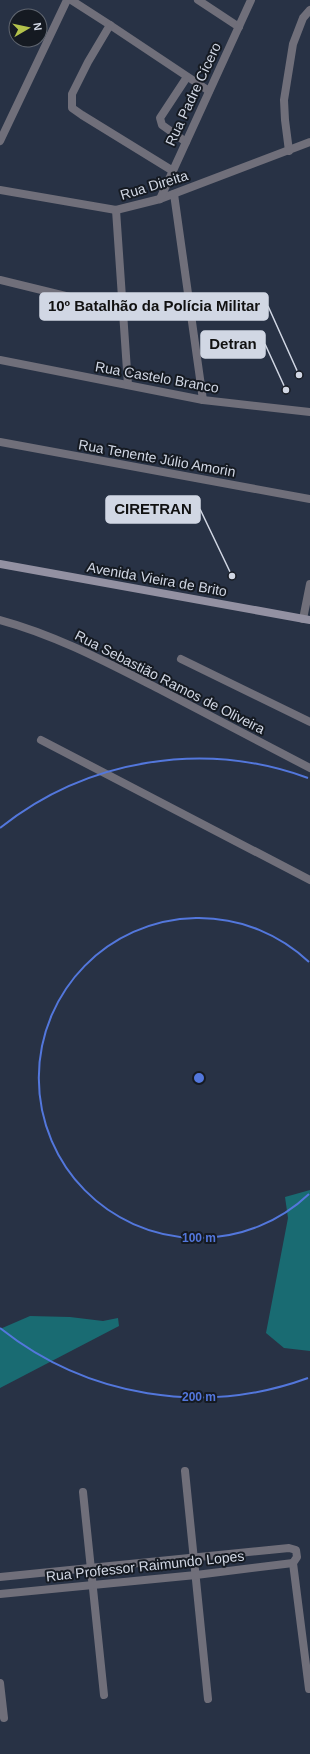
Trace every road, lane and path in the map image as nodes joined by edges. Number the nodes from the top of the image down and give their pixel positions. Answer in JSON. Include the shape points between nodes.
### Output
{"nodes":[{"id":1,"x":67,"y":0,"type":"edge"},
{"id":2,"x":71,"y":0,"type":"edge"},
{"id":3,"x":198,"y":0,"type":"edge"},
{"id":4,"x":251,"y":0,"type":"edge"},
{"id":5,"x":310,"y":10,"type":"edge"},
{"id":6,"x":110,"y":25,"type":"junction"},
{"id":7,"x":239,"y":27,"type":"junction"},
{"id":8,"x":187,"y":77,"type":"junction"},
{"id":9,"x":209,"y":91,"type":"junction"},
{"id":10,"x":0,"y":141,"type":"edge"},
{"id":11,"x":186,"y":142,"type":"junction"},
{"id":12,"x":310,"y":142,"type":"edge"},
{"id":13,"x":289,"y":151,"type":"junction"},
{"id":14,"x":173,"y":171,"type":"junction"},
{"id":15,"x":0,"y":190,"type":"edge"},
{"id":16,"x":174,"y":194,"type":"junction"},
{"id":17,"x":160,"y":199,"type":"junction"},
{"id":18,"x":116,"y":210,"type":"junction"},
{"id":19,"x":0,"y":280,"type":"edge"},
{"id":20,"x":123,"y":310,"type":"junction"},
{"id":21,"x":0,"y":360,"type":"edge"},
{"id":22,"x":128,"y":385,"type":"junction"},
{"id":23,"x":203,"y":400,"type":"junction"},
{"id":24,"x":310,"y":412,"type":"edge"},
{"id":25,"x":0,"y":442,"type":"edge"},
{"id":26,"x":310,"y":499,"type":"edge"},
{"id":27,"x":0,"y":564,"type":"edge"},
{"id":28,"x":310,"y":584,"type":"edge"},
{"id":29,"x":307,"y":619,"type":"edge"},
{"id":30,"x":0,"y":620,"type":"edge"},
{"id":31,"x":181,"y":659,"type":"dead end"},
{"id":32,"x":310,"y":722,"type":"edge"},
{"id":33,"x":41,"y":740,"type":"dead end"},
{"id":34,"x":310,"y":768,"type":"edge"},
{"id":35,"x":310,"y":880,"type":"edge"},
{"id":36,"x":185,"y":1471,"type":"dead end"},
{"id":37,"x":83,"y":1492,"type":"dead end"},
{"id":38,"x":194,"y":1557,"type":"junction"},
{"id":39,"x":293,"y":1563,"type":"junction"},
{"id":40,"x":90,"y":1568,"type":"junction"},
{"id":41,"x":196,"y":1575,"type":"junction"},
{"id":42,"x":0,"y":1577,"type":"edge"},
{"id":43,"x":91,"y":1584,"type":"junction"},
{"id":44,"x":0,"y":1594,"type":"edge"},
{"id":45,"x":0,"y":1683,"type":"edge"},
{"id":46,"x":309,"y":1689,"type":"dead end"},
{"id":47,"x":104,"y":1695,"type":"dead end"},
{"id":48,"x":208,"y":1699,"type":"dead end"},
{"id":49,"x":4,"y":1718,"type":"dead end"}],
"edges":[{"from":1,"to":10,"type":"street"},
{"from":2,"to":6,"type":"street"},
{"from":3,"to":7,"type":"street"},
{"from":4,"to":7,"type":"street","name":"Rua Padre Cícero"},
{"from":5,"to":13,"type":"street","via":[[303,18],[293,44],[284,100]]},
{"from":6,"to":8,"type":"street"},
{"from":6,"to":14,"type":"street","via":[[72,94],[72,108]]},
{"from":7,"to":9,"type":"street","name":"Rua Padre Cícero"},
{"from":8,"to":9,"type":"street"},
{"from":8,"to":11,"type":"street","via":[[160,118],[162,125]]},
{"from":9,"to":11,"type":"street","name":"Rua Padre Cícero"},
{"from":11,"to":14,"type":"street","name":"Rua Padre Cícero"},
{"from":12,"to":13,"type":"street","name":"Rua Direita"},
{"from":13,"to":16,"type":"street","name":"Rua Direita"},
{"from":14,"to":17,"type":"street","name":"Rua Padre Cícero"},
{"from":15,"to":18,"type":"street","name":"Rua Direita"},
{"from":16,"to":17,"type":"street","name":"Rua Direita"},
{"from":16,"to":23,"type":"street"},
{"from":17,"to":18,"type":"street","name":"Rua Direita"},
{"from":18,"to":20,"type":"street"},
{"from":19,"to":20,"type":"street"},
{"from":20,"to":22,"type":"street"},
{"from":21,"to":22,"type":"street","name":"Rua Castelo Branco"},
{"from":22,"to":23,"type":"street","name":"Rua Castelo Branco"},
{"from":23,"to":24,"type":"street","name":"Rua Castelo Branco"},
{"from":25,"to":26,"type":"street","name":"Rua Tenente Júlio Amorin"},
{"from":27,"to":29,"type":"main road","name":"Avenida Vieira de Brito"},
{"from":28,"to":29,"type":"street"},
{"from":30,"to":34,"type":"street","name":"Rua Sebastião Ramos de Oliveira","via":[[61,641],[114,666]]},
{"from":31,"to":32,"type":"street","name":"Rua Sebastião Ramos de Oliveira"},
{"from":33,"to":35,"type":"street"},
{"from":36,"to":38,"type":"street"},
{"from":37,"to":40,"type":"street"},
{"from":38,"to":39,"type":"street","name":"Rua Professor Raimundo Lopes","via":[[289,1548],[296,1550],[297,1557]]},
{"from":38,"to":40,"type":"street","name":"Rua Professor Raimundo Lopes"},
{"from":38,"to":41,"type":"street"},
{"from":39,"to":41,"type":"street","name":"Rua Professor Raimundo Lopes"},
{"from":39,"to":46,"type":"street"},
{"from":40,"to":42,"type":"street","name":"Rua Professor Raimundo Lopes"},
{"from":40,"to":43,"type":"street"},
{"from":41,"to":43,"type":"street","name":"Rua Professor Raimundo Lopes"},
{"from":41,"to":48,"type":"street"},
{"from":43,"to":44,"type":"street","name":"Rua Professor Raimundo Lopes"},
{"from":43,"to":47,"type":"street"},
{"from":45,"to":49,"type":"street"}]}
